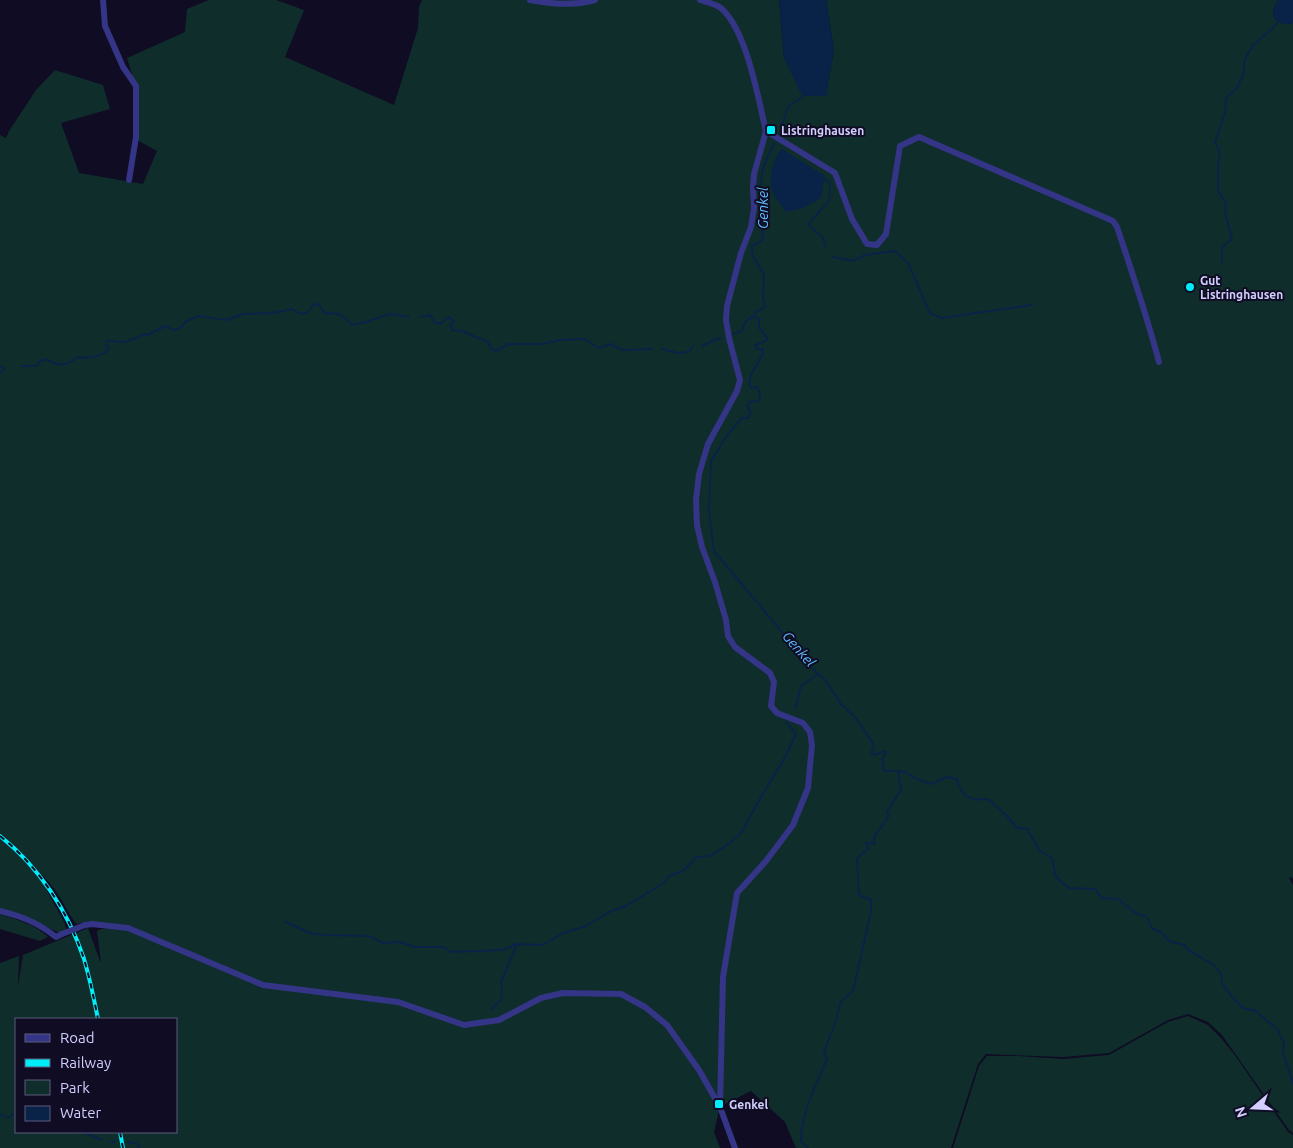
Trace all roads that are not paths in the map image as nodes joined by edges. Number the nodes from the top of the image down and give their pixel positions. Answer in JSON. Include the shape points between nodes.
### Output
{"nodes":[{"id":1,"x":103,"y":0,"type":"edge"},
{"id":2,"x":530,"y":0,"type":"edge"},
{"id":3,"x":595,"y":0,"type":"edge"},
{"id":4,"x":700,"y":0,"type":"edge"},
{"id":5,"x":766,"y":132,"type":"junction"},
{"id":6,"x":129,"y":180,"type":"dead end"},
{"id":7,"x":1160,"y":362,"type":"dead end"},
{"id":8,"x":0,"y":911,"type":"edge"},
{"id":9,"x":720,"y":1108,"type":"junction"},
{"id":10,"x":735,"y":1148,"type":"edge"}],
"edges":[{"from":1,"to":6,"type":"street","via":[[105,26],[123,67],[136,86],[136,137]]},
{"from":2,"to":3,"type":"street","via":[[568,5]]},
{"from":4,"to":5,"type":"street","via":[[721,8],[735,27],[747,56]]},
{"from":5,"to":7,"type":"street","via":[[835,173],[852,218],[867,244],[877,245],[886,234],[900,146],[919,137],[1113,221]]},
{"from":5,"to":9,"type":"street","via":[[754,174],[752,227],[726,306],[729,338],[740,380],[702,461],[696,500],[697,525],[716,582],[728,636],[735,647],[770,673],[774,682],[772,706],[777,713],[803,723],[810,732],[812,745],[808,788],[793,825],[737,893],[723,977]]},
{"from":8,"to":9,"type":"street","bridge":true,"via":[[26,918],[56,937],[85,924],[128,928],[263,985],[398,1002],[464,1024],[499,1020],[541,998],[562,993],[622,994],[667,1024],[699,1070]]},
{"from":9,"to":10,"type":"street"}]}
